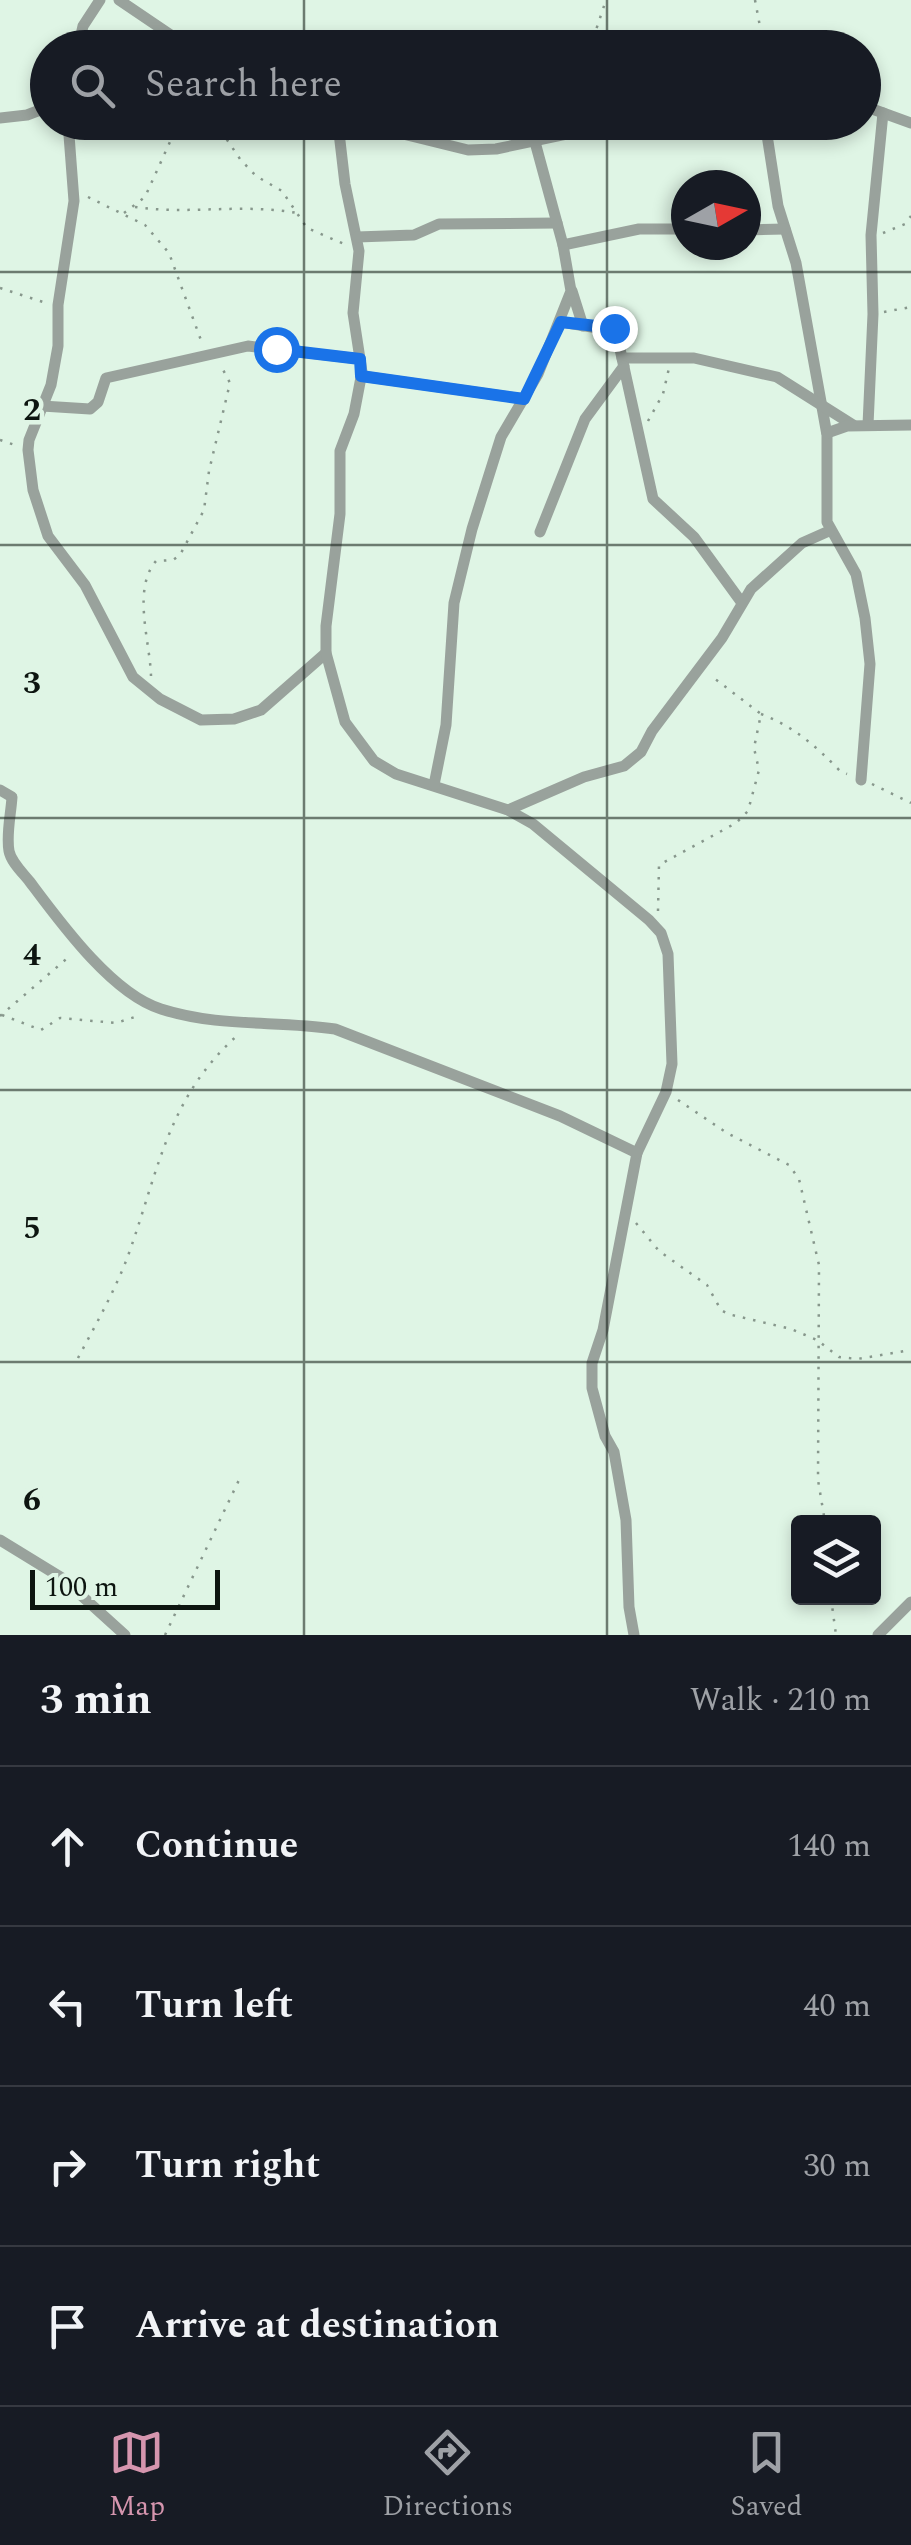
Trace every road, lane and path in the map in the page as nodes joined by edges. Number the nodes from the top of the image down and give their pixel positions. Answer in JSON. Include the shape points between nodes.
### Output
{"nodes":[{"id":1,"x":100,"y":0,"type":"edge"},
{"id":2,"x":119,"y":0,"type":"edge"},
{"id":3,"x":606,"y":0,"type":"edge"},
{"id":4,"x":755,"y":0,"type":"edge"},
{"id":5,"x":82,"y":30,"type":"edge"},
{"id":6,"x":163,"y":30,"type":"edge"},
{"id":7,"x":596,"y":30,"type":"edge"},
{"id":8,"x":761,"y":30,"type":"edge"},
{"id":9,"x":30,"y":113,"type":"edge"},
{"id":10,"x":882,"y":113,"type":"joint"},
{"id":11,"x":0,"y":118,"type":"edge"},
{"id":12,"x":911,"y":123,"type":"edge"},
{"id":13,"x":881,"y":125,"type":"edge"},
{"id":14,"x":70,"y":140,"type":"edge"},
{"id":15,"x":171,"y":140,"type":"edge"},
{"id":16,"x":225,"y":140,"type":"edge"},
{"id":17,"x":340,"y":140,"type":"edge"},
{"id":18,"x":427,"y":140,"type":"edge"},
{"id":19,"x":542,"y":140,"type":"edge"},
{"id":20,"x":768,"y":140,"type":"edge"},
{"id":21,"x":880,"y":140,"type":"edge"},
{"id":22,"x":534,"y":142,"type":"junction"},
{"id":23,"x":74,"y":190,"type":"junction"},
{"id":24,"x":135,"y":207,"type":"junction"},
{"id":25,"x":124,"y":213,"type":"junction"},
{"id":26,"x":298,"y":213,"type":"junction"},
{"id":27,"x":911,"y":216,"type":"edge"},
{"id":28,"x":556,"y":223,"type":"junction"},
{"id":29,"x":671,"y":229,"type":"edge"},
{"id":30,"x":785,"y":229,"type":"junction"},
{"id":31,"x":761,"y":230,"type":"edge"},
{"id":32,"x":872,"y":234,"type":"junction"},
{"id":33,"x":358,"y":236,"type":"junction"},
{"id":34,"x":563,"y":245,"type":"junction"},
{"id":35,"x":359,"y":250,"type":"junction"},
{"id":36,"x":571,"y":287,"type":"junction"},
{"id":37,"x":0,"y":288,"type":"edge"},
{"id":38,"x":58,"y":305,"type":"junction"},
{"id":39,"x":911,"y":307,"type":"edge"},
{"id":40,"x":873,"y":314,"type":"junction"},
{"id":41,"x":561,"y":322,"type":"junction"},
{"id":42,"x":583,"y":326,"type":"junction"},
{"id":43,"x":206,"y":353,"type":"junction"},
{"id":44,"x":672,"y":357,"type":"junction"},
{"id":45,"x":360,"y":359,"type":"junction"},
{"id":46,"x":623,"y":362,"type":"junction"},
{"id":47,"x":361,"y":376,"type":"junction"},
{"id":48,"x":524,"y":399,"type":"junction"},
{"id":49,"x":821,"y":402,"type":"junction"},
{"id":50,"x":42,"y":406,"type":"junction"},
{"id":51,"x":868,"y":425,"type":"junction"},
{"id":52,"x":911,"y":425,"type":"edge"},
{"id":53,"x":853,"y":426,"type":"junction"},
{"id":54,"x":826,"y":433,"type":"junction"},
{"id":55,"x":641,"y":434,"type":"junction"},
{"id":56,"x":0,"y":440,"type":"edge"},
{"id":57,"x":28,"y":450,"type":"junction"},
{"id":58,"x":829,"y":530,"type":"junction"},
{"id":59,"x":540,"y":532,"type":"dead end"},
{"id":60,"x":742,"y":603,"type":"junction"},
{"id":61,"x":326,"y":653,"type":"junction"},
{"id":62,"x":698,"y":670,"type":"junction"},
{"id":63,"x":151,"y":692,"type":"junction"},
{"id":64,"x":761,"y":714,"type":"junction"},
{"id":65,"x":861,"y":780,"type":"junction"},
{"id":66,"x":434,"y":785,"type":"junction"},
{"id":67,"x":0,"y":790,"type":"edge"},
{"id":68,"x":911,"y":802,"type":"edge"},
{"id":69,"x":508,"y":810,"type":"junction"},
{"id":70,"x":661,"y":932,"type":"junction"},
{"id":71,"x":79,"y":946,"type":"junction"},
{"id":72,"x":157,"y":1008,"type":"junction"},
{"id":73,"x":1,"y":1016,"type":"edge"},
{"id":74,"x":248,"y":1026,"type":"junction"},
{"id":75,"x":666,"y":1092,"type":"junction"},
{"id":76,"x":637,"y":1153,"type":"junction"},
{"id":77,"x":627,"y":1210,"type":"junction"},
{"id":78,"x":817,"y":1340,"type":"junction"},
{"id":79,"x":911,"y":1350,"type":"edge"},
{"id":80,"x":78,"y":1358,"type":"dead end"},
{"id":81,"x":240,"y":1480,"type":"dead end"},
{"id":82,"x":824,"y":1515,"type":"edge"},
{"id":83,"x":0,"y":1540,"type":"edge"},
{"id":84,"x":911,"y":1602,"type":"edge"},
{"id":85,"x":832,"y":1605,"type":"edge"},
{"id":86,"x":124,"y":1635,"type":"edge"},
{"id":87,"x":165,"y":1635,"type":"edge"},
{"id":88,"x":634,"y":1635,"type":"edge"},
{"id":89,"x":836,"y":1635,"type":"edge"},
{"id":90,"x":878,"y":1635,"type":"edge"}],
"edges":[{"from":1,"to":5,"type":"street"},
{"from":2,"to":6,"type":"street"},
{"from":3,"to":7,"type":"path"},
{"from":4,"to":8,"type":"path"},
{"from":9,"to":11,"type":"street"},
{"from":10,"to":12,"type":"street"},
{"from":10,"to":13,"type":"street"},
{"from":14,"to":23,"type":"street"},
{"from":15,"to":24,"type":"path"},
{"from":16,"to":26,"type":"path"},
{"from":17,"to":33,"type":"street"},
{"from":18,"to":22,"type":"street","via":[[468,150]]},
{"from":19,"to":22,"type":"street"},
{"from":20,"to":30,"type":"street"},
{"from":21,"to":32,"type":"street"},
{"from":22,"to":28,"type":"street"},
{"from":23,"to":25,"type":"path"},
{"from":23,"to":38,"type":"street"},
{"from":24,"to":25,"type":"path"},
{"from":24,"to":26,"type":"path"},
{"from":25,"to":43,"type":"path","via":[[145,225],[170,254]]},
{"from":26,"to":35,"type":"path","via":[[307,228]]},
{"from":27,"to":32,"type":"path"},
{"from":28,"to":33,"type":"street","via":[[439,224],[414,235]]},
{"from":28,"to":34,"type":"street"},
{"from":29,"to":34,"type":"street"},
{"from":30,"to":31,"type":"street"},
{"from":30,"to":49,"type":"street"},
{"from":32,"to":40,"type":"street"},
{"from":33,"to":35,"type":"street"},
{"from":34,"to":36,"type":"street"},
{"from":35,"to":45,"type":"street","via":[[353,313]]},
{"from":36,"to":41,"type":"street"},
{"from":36,"to":42,"type":"street"},
{"from":37,"to":38,"type":"path"},
{"from":38,"to":50,"type":"street","via":[[56,358]]},
{"from":39,"to":40,"type":"path"},
{"from":40,"to":51,"type":"street"},
{"from":41,"to":42,"type":"street"},
{"from":41,"to":48,"type":"street"},
{"from":42,"to":46,"type":"street","via":[[614,328]]},
{"from":43,"to":45,"type":"street","via":[[248,346]]},
{"from":43,"to":50,"type":"street","via":[[106,378],[90,409]]},
{"from":43,"to":63,"type":"path","via":[[230,383],[204,510],[177,558],[156,561],[148,574]]},
{"from":44,"to":46,"type":"street"},
{"from":44,"to":49,"type":"street","via":[[778,376]]},
{"from":44,"to":55,"type":"path","via":[[663,394]]},
{"from":45,"to":47,"type":"street"},
{"from":46,"to":55,"type":"street"},
{"from":46,"to":59,"type":"street","via":[[585,419]]},
{"from":47,"to":48,"type":"street"},
{"from":47,"to":61,"type":"street","via":[[338,467],[340,514]]},
{"from":48,"to":66,"type":"street","via":[[501,437],[456,591],[446,725]]},
{"from":49,"to":53,"type":"street"},
{"from":49,"to":54,"type":"street"},
{"from":50,"to":57,"type":"street"},
{"from":51,"to":52,"type":"street"},
{"from":51,"to":53,"type":"street"},
{"from":53,"to":54,"type":"street"},
{"from":54,"to":58,"type":"street"},
{"from":55,"to":60,"type":"street","via":[[654,498],[694,537]]},
{"from":56,"to":57,"type":"path"},
{"from":57,"to":63,"type":"street","via":[[48,536],[85,585],[127,669]]},
{"from":58,"to":60,"type":"street","via":[[766,572]]},
{"from":58,"to":65,"type":"street","via":[[856,574],[865,618],[870,664]]},
{"from":60,"to":62,"type":"street"},
{"from":61,"to":63,"type":"street","via":[[261,710],[234,719],[201,720]]},
{"from":61,"to":66,"type":"street","via":[[345,722],[360,745],[396,774]]},
{"from":62,"to":64,"type":"path"},
{"from":62,"to":69,"type":"street","via":[[624,766]]},
{"from":64,"to":65,"type":"path","via":[[783,722],[840,771]]},
{"from":64,"to":70,"type":"path","via":[[754,748],[759,770],[748,811],[659,865]]},
{"from":65,"to":68,"type":"path"},
{"from":66,"to":69,"type":"street"},
{"from":67,"to":71,"type":"street","via":[[12,797],[11,858]]},
{"from":69,"to":70,"type":"street"},
{"from":70,"to":75,"type":"street","via":[[671,971],[673,1035]]},
{"from":71,"to":72,"type":"street"},
{"from":71,"to":73,"type":"path"},
{"from":72,"to":73,"type":"path","via":[[116,1023],[60,1018],[41,1030]]},
{"from":72,"to":74,"type":"street"},
{"from":74,"to":76,"type":"street","via":[[336,1030],[560,1116]]},
{"from":74,"to":80,"type":"path","via":[[189,1092],[149,1184],[128,1256]]},
{"from":75,"to":76,"type":"street"},
{"from":75,"to":78,"type":"path","via":[[795,1170],[819,1265]]},
{"from":76,"to":77,"type":"street"},
{"from":77,"to":78,"type":"path","via":[[659,1251],[707,1285],[722,1310]]},
{"from":77,"to":88,"type":"street","via":[[592,1388],[614,1452],[626,1520]]},
{"from":78,"to":79,"type":"path","via":[[848,1359]]},
{"from":78,"to":82,"type":"path"},
{"from":81,"to":87,"type":"path"},
{"from":83,"to":86,"type":"street","via":[[62,1578]]},
{"from":84,"to":90,"type":"street"},
{"from":85,"to":89,"type":"path"}]}
